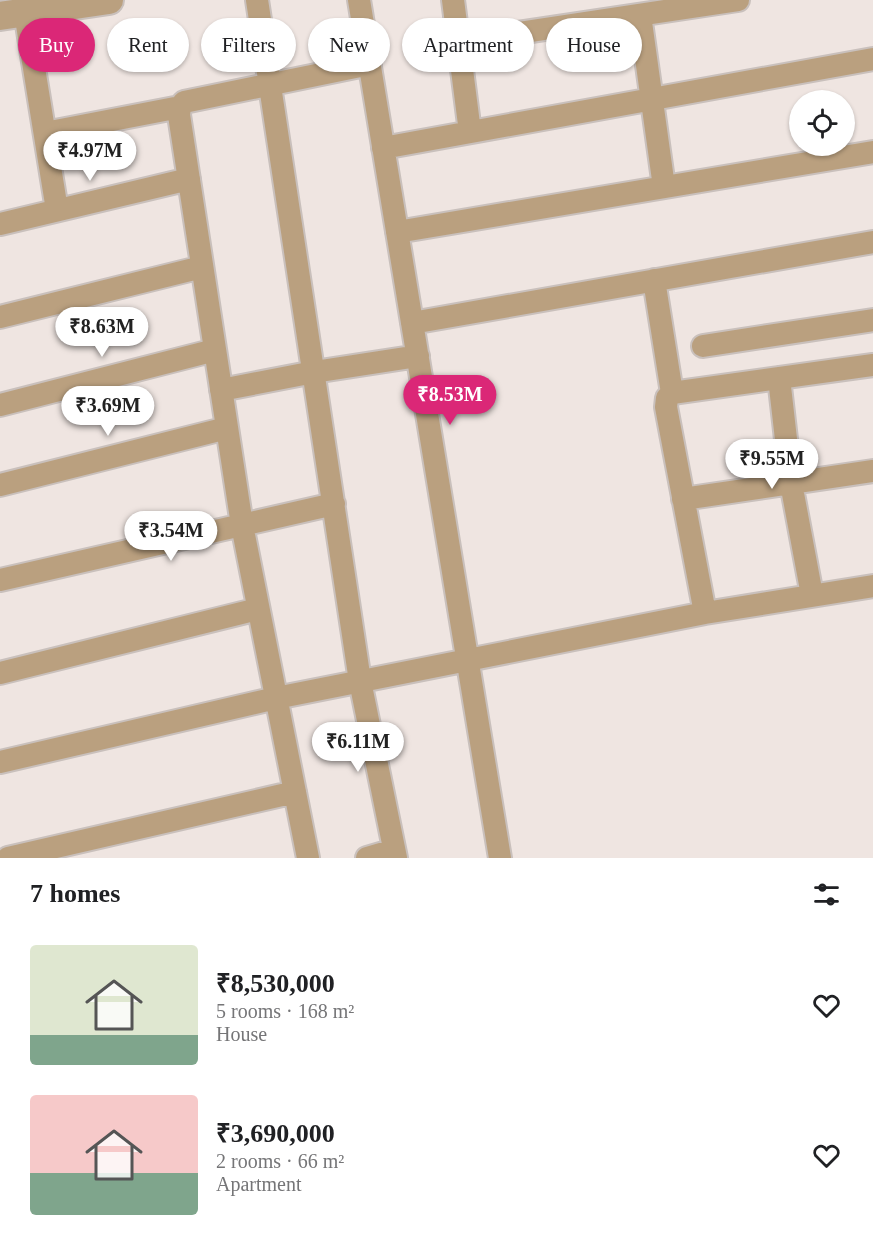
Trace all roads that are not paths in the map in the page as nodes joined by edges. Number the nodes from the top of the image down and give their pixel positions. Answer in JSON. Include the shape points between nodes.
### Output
{"nodes":[{"id":1,"x":109,"y":0,"type":"edge"},
{"id":2,"x":257,"y":0,"type":"edge"},
{"id":3,"x":359,"y":0,"type":"edge"},
{"id":4,"x":453,"y":0,"type":"edge"},
{"id":5,"x":738,"y":0,"type":"edge"},
{"id":6,"x":16,"y":9,"type":"edge"},
{"id":7,"x":640,"y":15,"type":"junction"},
{"id":8,"x":362,"y":18,"type":"edge"},
{"id":9,"x":455,"y":18,"type":"edge"},
{"id":10,"x":534,"y":31,"type":"edge"},
{"id":11,"x":873,"y":59,"type":"edge"},
{"id":12,"x":330,"y":72,"type":"edge"},
{"id":13,"x":371,"y":72,"type":"edge"},
{"id":14,"x":462,"y":72,"type":"edge"},
{"id":15,"x":270,"y":84,"type":"junction"},
{"id":16,"x":653,"y":100,"type":"junction"},
{"id":17,"x":180,"y":107,"type":"junction"},
{"id":18,"x":470,"y":132,"type":"junction"},
{"id":19,"x":45,"y":133,"type":"junction"},
{"id":20,"x":384,"y":148,"type":"junction"},
{"id":21,"x":873,"y":152,"type":"edge"},
{"id":22,"x":189,"y":179,"type":"junction"},
{"id":23,"x":664,"y":187,"type":"junction"},
{"id":24,"x":57,"y":210,"type":"junction"},
{"id":25,"x":0,"y":224,"type":"edge"},
{"id":26,"x":397,"y":232,"type":"junction"},
{"id":27,"x":873,"y":242,"type":"edge"},
{"id":28,"x":202,"y":267,"type":"junction"},
{"id":29,"x":654,"y":280,"type":"junction"},
{"id":30,"x":0,"y":317,"type":"edge"},
{"id":31,"x":873,"y":320,"type":"edge"},
{"id":32,"x":412,"y":323,"type":"junction"},
{"id":33,"x":703,"y":345,"type":"dead end"},
{"id":34,"x":215,"y":350,"type":"junction"},
{"id":35,"x":418,"y":356,"type":"junction"},
{"id":36,"x":873,"y":365,"type":"edge"},
{"id":37,"x":314,"y":372,"type":"junction"},
{"id":38,"x":780,"y":378,"type":"junction"},
{"id":39,"x":221,"y":390,"type":"junction"},
{"id":40,"x":672,"y":393,"type":"junction"},
{"id":41,"x":0,"y":405,"type":"edge"},
{"id":42,"x":227,"y":428,"type":"junction"},
{"id":43,"x":873,"y":471,"type":"edge"},
{"id":44,"x":791,"y":483,"type":"junction"},
{"id":45,"x":0,"y":485,"type":"edge"},
{"id":46,"x":683,"y":499,"type":"junction"},
{"id":47,"x":334,"y":504,"type":"junction"},
{"id":48,"x":242,"y":525,"type":"junction"},
{"id":49,"x":0,"y":580,"type":"edge"},
{"id":50,"x":873,"y":586,"type":"edge"},
{"id":51,"x":812,"y":595,"type":"junction"},
{"id":52,"x":258,"y":609,"type":"junction"},
{"id":53,"x":705,"y":612,"type":"junction"},
{"id":54,"x":468,"y":661,"type":"junction"},
{"id":55,"x":0,"y":673,"type":"edge"},
{"id":56,"x":360,"y":681,"type":"junction"},
{"id":57,"x":276,"y":698,"type":"junction"},
{"id":58,"x":0,"y":762,"type":"edge"},
{"id":59,"x":295,"y":792,"type":"junction"},
{"id":60,"x":395,"y":854,"type":"edge"},
{"id":61,"x":8,"y":858,"type":"edge"},
{"id":62,"x":308,"y":858,"type":"edge"},
{"id":63,"x":367,"y":858,"type":"edge"},
{"id":64,"x":500,"y":858,"type":"edge"}],
"edges":[{"from":1,"to":6,"type":"street"},
{"from":2,"to":15,"type":"street"},
{"from":3,"to":8,"type":"street"},
{"from":4,"to":9,"type":"street"},
{"from":5,"to":7,"type":"street"},
{"from":6,"to":19,"type":"street"},
{"from":7,"to":10,"type":"street"},
{"from":7,"to":16,"type":"street"},
{"from":11,"to":16,"type":"street"},
{"from":12,"to":15,"type":"street"},
{"from":13,"to":20,"type":"street"},
{"from":14,"to":18,"type":"street"},
{"from":15,"to":17,"type":"street","via":[[184,102]]},
{"from":15,"to":37,"type":"street"},
{"from":16,"to":18,"type":"street"},
{"from":16,"to":23,"type":"street"},
{"from":17,"to":19,"type":"street"},
{"from":17,"to":22,"type":"street"},
{"from":18,"to":20,"type":"street"},
{"from":19,"to":24,"type":"street"},
{"from":20,"to":26,"type":"street"},
{"from":21,"to":23,"type":"street"},
{"from":22,"to":24,"type":"street"},
{"from":22,"to":28,"type":"street"},
{"from":23,"to":26,"type":"street"},
{"from":24,"to":25,"type":"street"},
{"from":26,"to":32,"type":"street"},
{"from":27,"to":29,"type":"street"},
{"from":28,"to":30,"type":"street"},
{"from":28,"to":34,"type":"street"},
{"from":29,"to":32,"type":"street"},
{"from":29,"to":40,"type":"street"},
{"from":31,"to":33,"type":"street"},
{"from":32,"to":35,"type":"street"},
{"from":34,"to":39,"type":"street"},
{"from":34,"to":41,"type":"street"},
{"from":35,"to":37,"type":"street"},
{"from":35,"to":54,"type":"street"},
{"from":36,"to":38,"type":"street"},
{"from":37,"to":39,"type":"street"},
{"from":37,"to":47,"type":"street"},
{"from":38,"to":40,"type":"street"},
{"from":38,"to":44,"type":"street"},
{"from":39,"to":42,"type":"street"},
{"from":40,"to":46,"type":"street","via":[[666,407]]},
{"from":42,"to":45,"type":"street"},
{"from":42,"to":48,"type":"street"},
{"from":43,"to":44,"type":"street"},
{"from":44,"to":46,"type":"street"},
{"from":44,"to":51,"type":"street"},
{"from":46,"to":53,"type":"street"},
{"from":47,"to":48,"type":"street"},
{"from":47,"to":56,"type":"street"},
{"from":48,"to":49,"type":"street"},
{"from":48,"to":52,"type":"street"},
{"from":50,"to":51,"type":"street"},
{"from":51,"to":53,"type":"street"},
{"from":52,"to":55,"type":"street"},
{"from":52,"to":57,"type":"street"},
{"from":53,"to":54,"type":"street"},
{"from":54,"to":56,"type":"street"},
{"from":54,"to":64,"type":"street"},
{"from":56,"to":57,"type":"street"},
{"from":56,"to":60,"type":"street"},
{"from":57,"to":58,"type":"street"},
{"from":57,"to":59,"type":"street"},
{"from":59,"to":61,"type":"street"},
{"from":59,"to":62,"type":"street"},
{"from":60,"to":63,"type":"street"}]}
